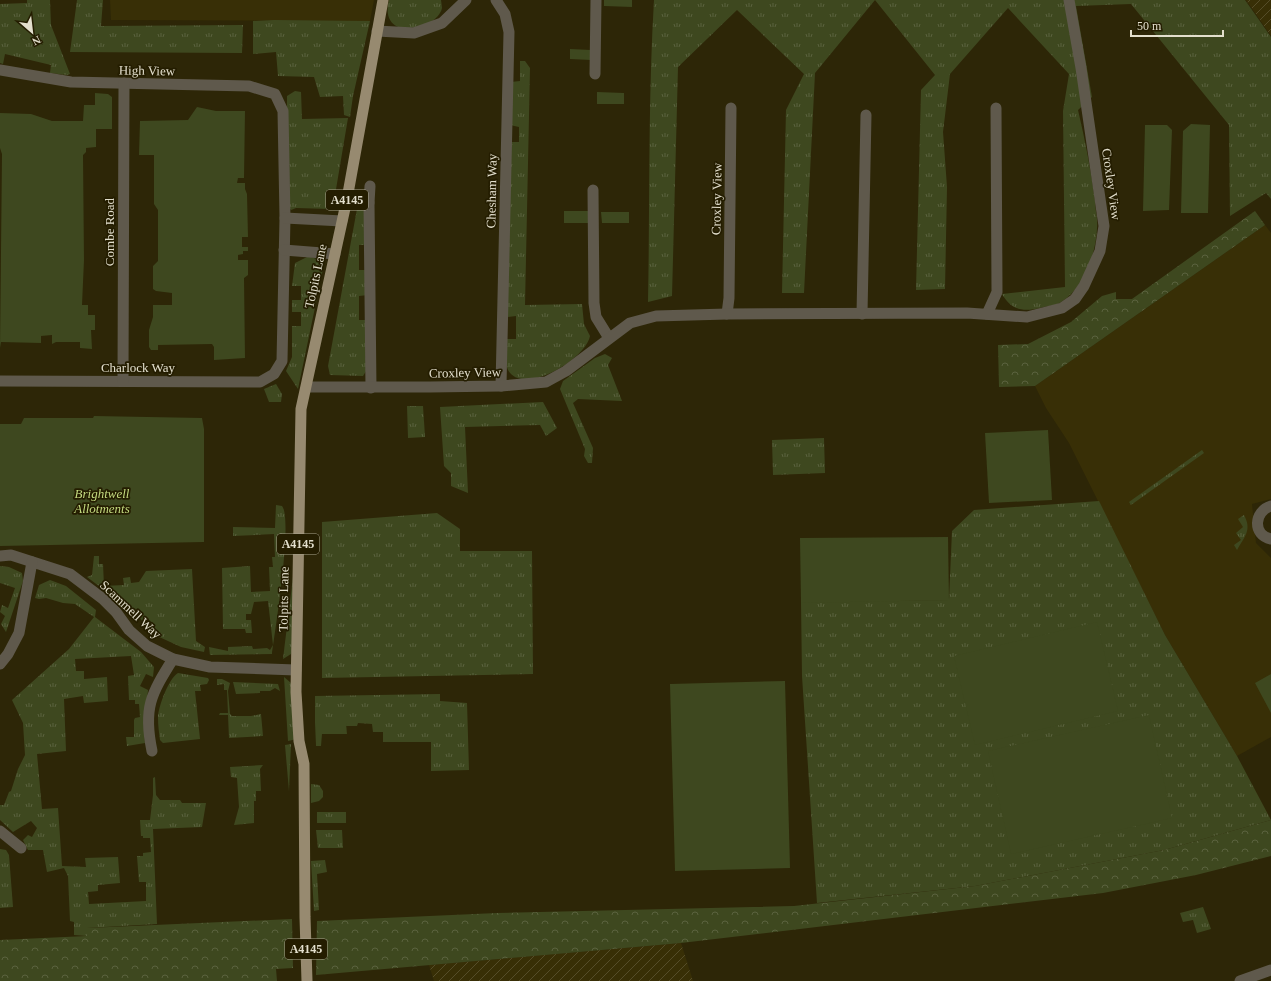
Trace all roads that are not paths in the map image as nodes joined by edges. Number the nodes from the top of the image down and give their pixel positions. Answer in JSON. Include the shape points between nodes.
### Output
{"nodes":[{"id":1,"x":383,"y":0,"type":"edge"},
{"id":2,"x":466,"y":0,"type":"edge"},
{"id":3,"x":496,"y":0,"type":"edge"},
{"id":4,"x":596,"y":0,"type":"edge"},
{"id":5,"x":1069,"y":0,"type":"edge"},
{"id":6,"x":377,"y":31,"type":"junction"},
{"id":7,"x":0,"y":70,"type":"edge"},
{"id":8,"x":595,"y":74,"type":"dead end"},
{"id":9,"x":124,"y":83,"type":"junction"},
{"id":10,"x":731,"y":108,"type":"dead end"},
{"id":11,"x":996,"y":108,"type":"dead end"},
{"id":12,"x":283,"y":111,"type":"joint"},
{"id":13,"x":866,"y":115,"type":"dead end"},
{"id":14,"x":370,"y":186,"type":"dead end"},
{"id":15,"x":593,"y":190,"type":"dead end"},
{"id":16,"x":347,"y":199,"type":"junction"},
{"id":17,"x":369,"y":203,"type":"junction"},
{"id":18,"x":285,"y":218,"type":"junction"},
{"id":19,"x":342,"y":221,"type":"junction"},
{"id":20,"x":284,"y":250,"type":"junction"},
{"id":21,"x":335,"y":254,"type":"junction"},
{"id":22,"x":727,"y":314,"type":"junction"},
{"id":23,"x":862,"y":314,"type":"junction"},
{"id":24,"x":987,"y":314,"type":"junction"},
{"id":25,"x":609,"y":338,"type":"junction"},
{"id":26,"x":274,"y":374,"type":"joint"},
{"id":27,"x":0,"y":381,"type":"edge"},
{"id":28,"x":123,"y":381,"type":"junction"},
{"id":29,"x":501,"y":386,"type":"junction"},
{"id":30,"x":307,"y":387,"type":"junction"},
{"id":31,"x":371,"y":388,"type":"junction"},
{"id":32,"x":1271,"y":506,"type":"edge"},
{"id":33,"x":1271,"y":539,"type":"edge"},
{"id":34,"x":0,"y":556,"type":"edge"},
{"id":35,"x":32,"y":562,"type":"junction"},
{"id":36,"x":173,"y":659,"type":"junction"},
{"id":37,"x":0,"y":664,"type":"edge"},
{"id":38,"x":296,"y":670,"type":"junction"},
{"id":39,"x":152,"y":751,"type":"dead end"},
{"id":40,"x":1,"y":835,"type":"edge"},
{"id":41,"x":21,"y":848,"type":"dead end"},
{"id":42,"x":1271,"y":970,"type":"edge"},
{"id":43,"x":307,"y":981,"type":"edge"},
{"id":44,"x":1240,"y":981,"type":"edge"}],
"edges":[{"from":1,"to":6,"type":"main road","name":"Tolpits Lane","number":"A4145"},
{"from":2,"to":6,"type":"street","via":[[446,22],[414,33]]},
{"from":3,"to":29,"type":"street","name":"Chesham Way","via":[[505,14],[509,32]]},
{"from":4,"to":8,"type":"street"},
{"from":5,"to":24,"type":"street","name":"Croxley View","via":[[1104,226],[1100,251],[1084,286],[1075,299],[1062,308],[1027,317]]},
{"from":6,"to":16,"type":"main road","name":"Tolpits Lane","number":"A4145"},
{"from":7,"to":9,"type":"street","name":"High View","via":[[71,82]]},
{"from":9,"to":12,"type":"street","name":"High View","via":[[249,86],[276,94]]},
{"from":9,"to":28,"type":"street","name":"Combe Road"},
{"from":10,"to":22,"type":"street","name":"Croxley View"},
{"from":11,"to":24,"type":"street","via":[[997,292]]},
{"from":12,"to":18,"type":"street","name":"Tolpits Lane"},
{"from":13,"to":23,"type":"street"},
{"from":14,"to":17,"type":"street"},
{"from":15,"to":25,"type":"street","via":[[594,303],[596,317]]},
{"from":16,"to":17,"type":"street"},
{"from":16,"to":19,"type":"main road","name":"Tolpits Lane","number":"A4145"},
{"from":17,"to":31,"type":"street"},
{"from":18,"to":19,"type":"street"},
{"from":18,"to":20,"type":"street","name":"Tolpits Lane"},
{"from":19,"to":21,"type":"main road","name":"Tolpits Lane","number":"A4145"},
{"from":20,"to":21,"type":"street"},
{"from":20,"to":26,"type":"street","name":"Tolpits Lane","via":[[282,361]]},
{"from":21,"to":30,"type":"main road","name":"Tolpits Lane","number":"A4145"},
{"from":22,"to":23,"type":"street","name":"Croxley View"},
{"from":22,"to":25,"type":"street","name":"Croxley View","via":[[656,316],[630,323]]},
{"from":23,"to":24,"type":"street","name":"Croxley View"},
{"from":25,"to":29,"type":"street","name":"Croxley View","via":[[566,371],[546,382]]},
{"from":26,"to":28,"type":"street","name":"Charlock Way","via":[[260,382]]},
{"from":27,"to":28,"type":"street","name":"Charlock Way"},
{"from":29,"to":31,"type":"street","name":"Croxley View"},
{"from":30,"to":31,"type":"street","name":"Croxley View"},
{"from":30,"to":38,"type":"main road","name":"Tolpits Lane","number":"A4145","via":[[301,409]]},
{"from":32,"to":33,"type":"street","via":[[1262,511],[1257,524],[1263,536]]},
{"from":34,"to":35,"type":"street","name":"Scammell Way","via":[[11,556]]},
{"from":35,"to":36,"type":"street","name":"Scammell Way","via":[[70,574],[103,599],[146,646]]},
{"from":35,"to":37,"type":"street","via":[[19,633]]},
{"from":36,"to":38,"type":"street","name":"Scammell Way","via":[[210,667]]},
{"from":36,"to":39,"type":"street","via":[[154,689],[148,722]]},
{"from":38,"to":43,"type":"main road","name":"Tolpits Lane","number":"A4145","via":[[299,741],[304,764],[304,917]]},
{"from":40,"to":41,"type":"street"},
{"from":42,"to":44,"type":"street"}]}
